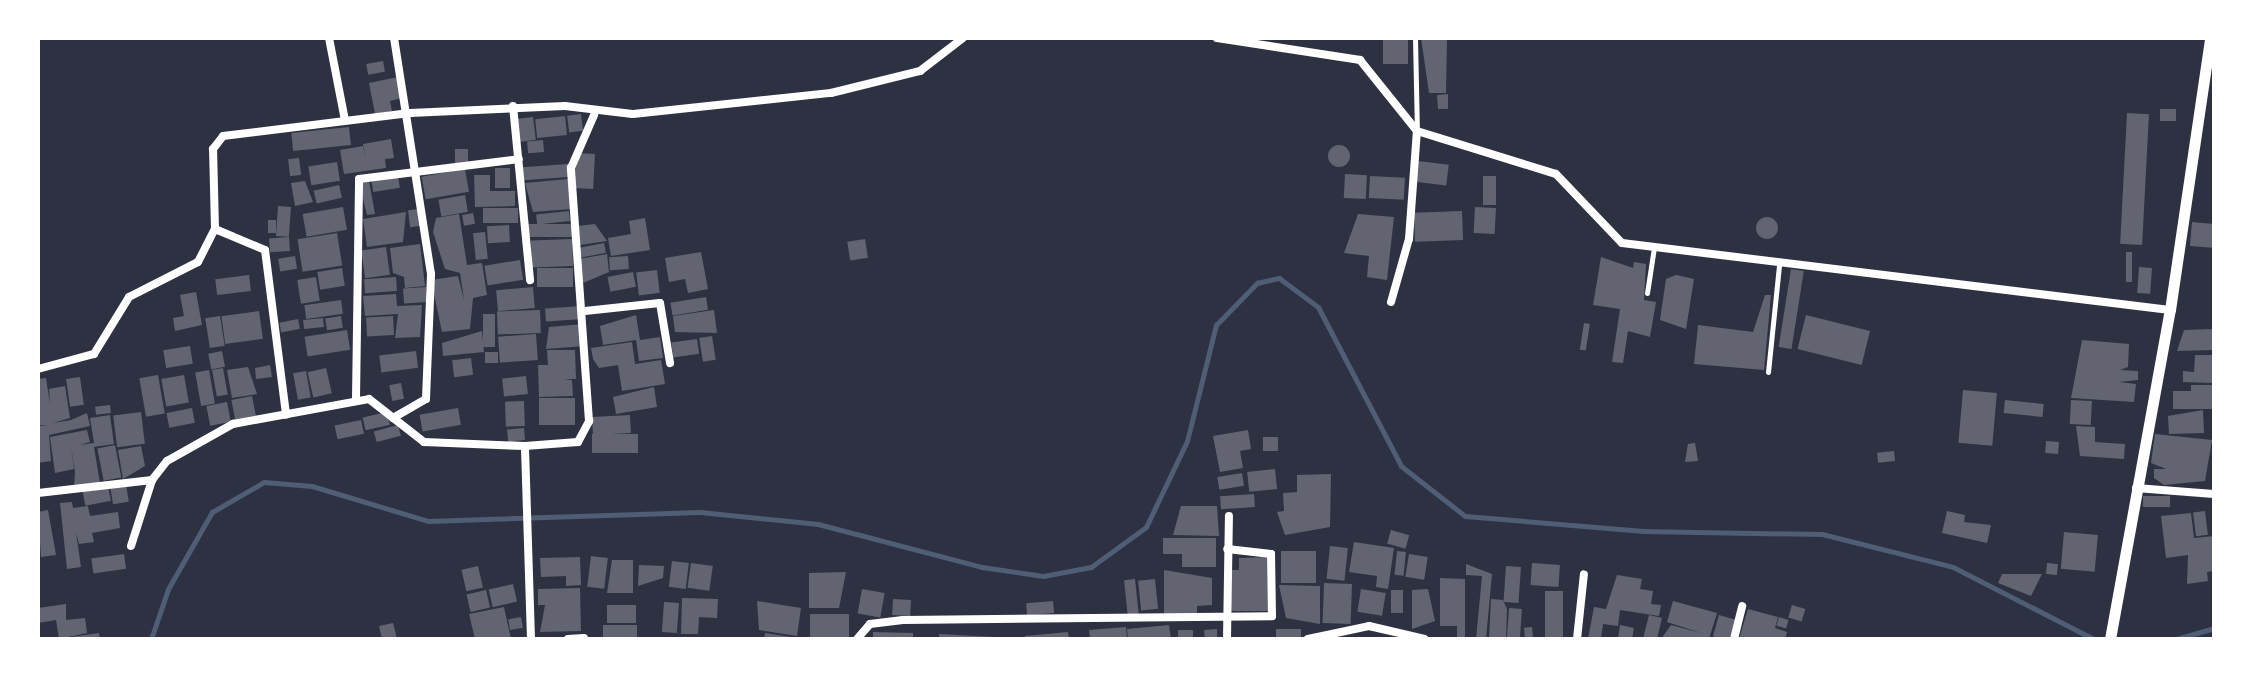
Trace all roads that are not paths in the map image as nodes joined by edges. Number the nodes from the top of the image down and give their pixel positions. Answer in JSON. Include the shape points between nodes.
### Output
{"nodes":[{"id":1,"x":329,"y":38,"type":"edge"},
{"id":2,"x":394,"y":38,"type":"edge"},
{"id":3,"x":963,"y":38,"type":"edge"},
{"id":4,"x":1217,"y":38,"type":"edge"},
{"id":5,"x":1415,"y":38,"type":"edge"},
{"id":6,"x":2210,"y":38,"type":"edge"},
{"id":7,"x":513,"y":106,"type":"junction"},
{"id":8,"x":410,"y":113,"type":"junction"},
{"id":9,"x":594,"y":115,"type":"junction"},
{"id":10,"x":345,"y":120,"type":"junction"},
{"id":11,"x":1417,"y":131,"type":"junction"},
{"id":12,"x":519,"y":159,"type":"junction"},
{"id":13,"x":420,"y":173,"type":"junction"},
{"id":14,"x":215,"y":229,"type":"junction"},
{"id":15,"x":1654,"y":247,"type":"junction"},
{"id":16,"x":1779,"y":265,"type":"junction"},
{"id":17,"x":530,"y":280,"type":"dead end"},
{"id":18,"x":1647,"y":293,"type":"dead end"},
{"id":19,"x":1391,"y":302,"type":"dead end"},
{"id":20,"x":2170,"y":310,"type":"junction"},
{"id":21,"x":585,"y":311,"type":"junction"},
{"id":22,"x":670,"y":363,"type":"dead end"},
{"id":23,"x":38,"y":369,"type":"edge"},
{"id":24,"x":1768,"y":372,"type":"dead end"},
{"id":25,"x":356,"y":399,"type":"junction"},
{"id":26,"x":286,"y":415,"type":"junction"},
{"id":27,"x":393,"y":418,"type":"junction"},
{"id":28,"x":525,"y":446,"type":"junction"},
{"id":29,"x":152,"y":480,"type":"junction"},
{"id":30,"x":2136,"y":488,"type":"junction"},
{"id":31,"x":38,"y":493,"type":"edge"},
{"id":32,"x":2214,"y":494,"type":"edge"},
{"id":33,"x":1229,"y":516,"type":"dead end"},
{"id":34,"x":131,"y":546,"type":"dead end"},
{"id":35,"x":1227,"y":549,"type":"junction"},
{"id":36,"x":1584,"y":574,"type":"dead end"},
{"id":37,"x":1742,"y":606,"type":"dead end"},
{"id":38,"x":1226,"y":617,"type":"junction"},
{"id":39,"x":584,"y":638,"type":"edge"},
{"id":40,"x":531,"y":639,"type":"edge"},
{"id":41,"x":568,"y":639,"type":"edge"},
{"id":42,"x":857,"y":639,"type":"edge"},
{"id":43,"x":1227,"y":639,"type":"edge"},
{"id":44,"x":1308,"y":639,"type":"edge"},
{"id":45,"x":1425,"y":639,"type":"edge"},
{"id":46,"x":1577,"y":639,"type":"edge"},
{"id":47,"x":1734,"y":639,"type":"edge"},
{"id":48,"x":2110,"y":639,"type":"edge"}],
"edges":[{"from":1,"to":10,"type":"street"},
{"from":2,"to":8,"type":"street"},
{"from":3,"to":9,"type":"street","via":[[920,71],[886,82]]},
{"from":4,"to":11,"type":"street","via":[[1360,60]]},
{"from":5,"to":11,"type":"lane"},
{"from":6,"to":20,"type":"street"},
{"from":7,"to":8,"type":"street"},
{"from":7,"to":9,"type":"street","via":[[565,106]]},
{"from":7,"to":12,"type":"street"},
{"from":8,"to":10,"type":"street"},
{"from":8,"to":13,"type":"street"},
{"from":9,"to":21,"type":"street","via":[[571,168]]},
{"from":10,"to":14,"type":"street","via":[[217,139]]},
{"from":11,"to":15,"type":"street","via":[[1556,174],[1610,237]]},
{"from":11,"to":19,"type":"street","via":[[1409,239]]},
{"from":12,"to":13,"type":"street"},
{"from":12,"to":17,"type":"street"},
{"from":13,"to":25,"type":"street","via":[[359,179]]},
{"from":13,"to":27,"type":"street","via":[[431,274],[427,395]]},
{"from":14,"to":23,"type":"street","via":[[185,272],[129,297],[94,354]]},
{"from":14,"to":26,"type":"street","via":[[265,250]]},
{"from":15,"to":16,"type":"street"},
{"from":15,"to":18,"type":"lane"},
{"from":16,"to":20,"type":"street"},
{"from":16,"to":24,"type":"lane"},
{"from":20,"to":30,"type":"street"},
{"from":21,"to":22,"type":"street","via":[[658,301]]},
{"from":21,"to":28,"type":"street","via":[[591,390],[585,434],[563,446]]},
{"from":25,"to":26,"type":"street"},
{"from":25,"to":27,"type":"street","via":[[384,406]]},
{"from":26,"to":29,"type":"street","via":[[233,424],[183,446]]},
{"from":27,"to":28,"type":"street","via":[[424,442]]},
{"from":28,"to":40,"type":"street"},
{"from":29,"to":31,"type":"street"},
{"from":29,"to":34,"type":"street"},
{"from":30,"to":32,"type":"street"},
{"from":30,"to":48,"type":"street"},
{"from":33,"to":35,"type":"street"},
{"from":35,"to":38,"type":"street"},
{"from":35,"to":38,"type":"street","via":[[1271,554],[1276,608],[1266,618]]},
{"from":36,"to":46,"type":"street"},
{"from":37,"to":47,"type":"street"},
{"from":38,"to":42,"type":"street","via":[[903,620],[870,624]]},
{"from":38,"to":43,"type":"street"},
{"from":39,"to":41,"type":"street"},
{"from":44,"to":45,"type":"street","via":[[1369,626]]}]}
